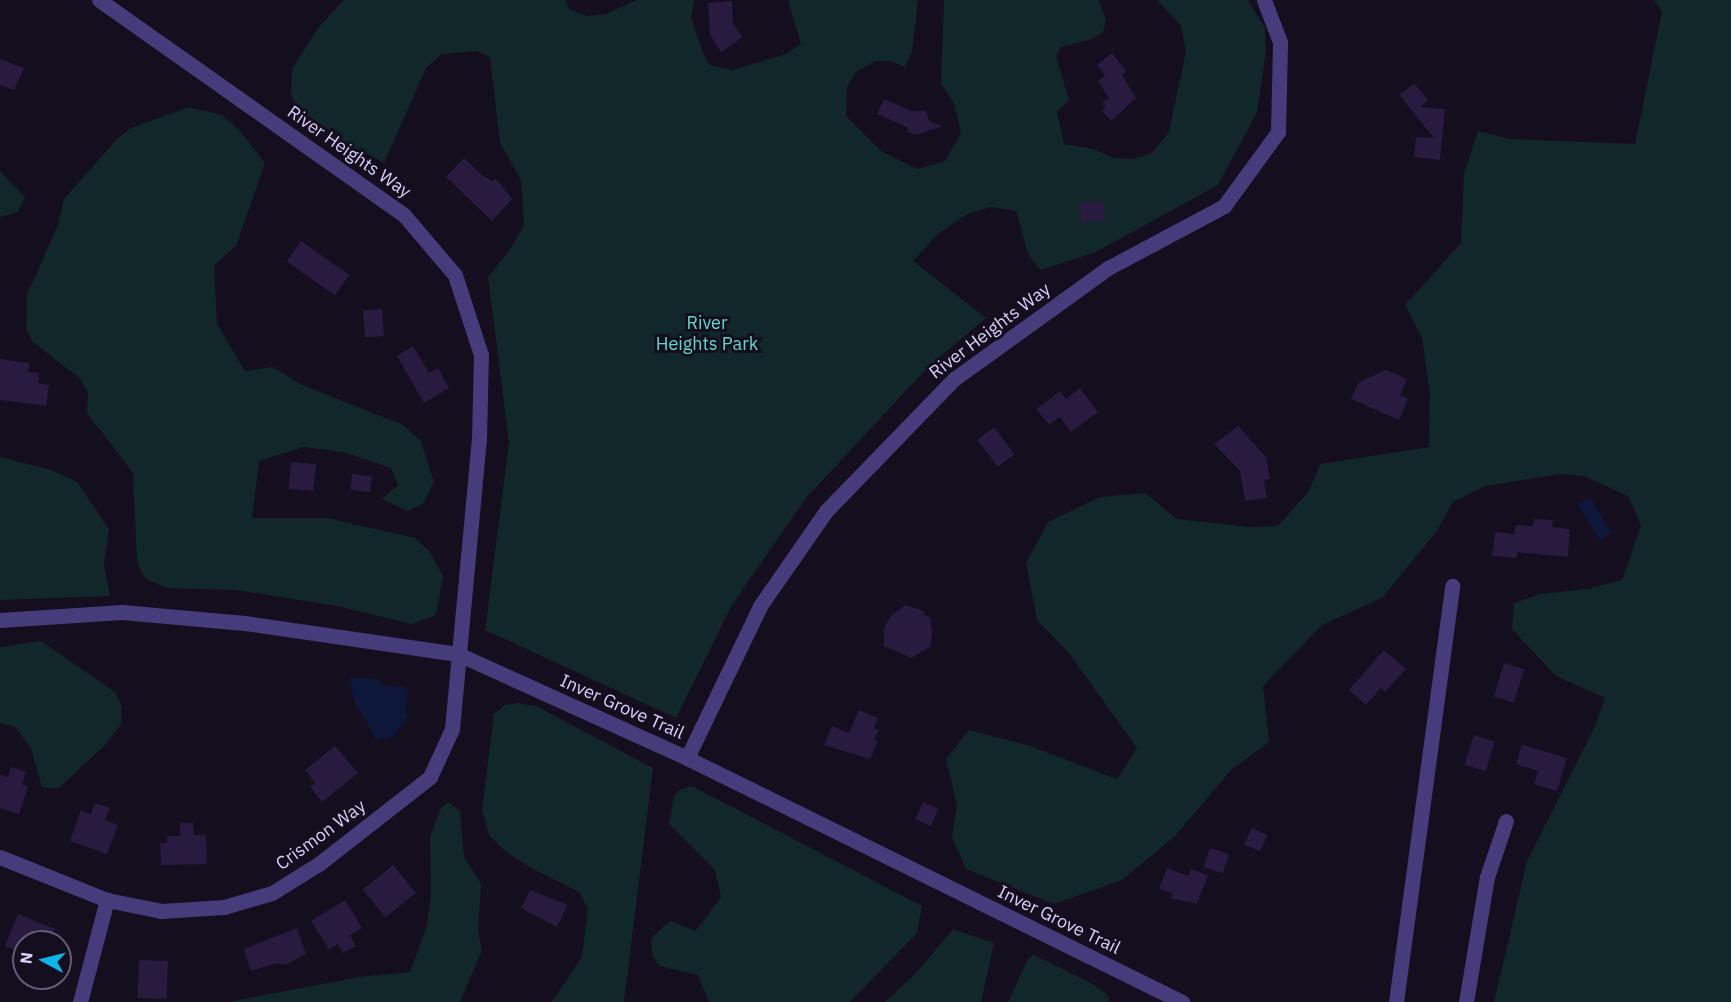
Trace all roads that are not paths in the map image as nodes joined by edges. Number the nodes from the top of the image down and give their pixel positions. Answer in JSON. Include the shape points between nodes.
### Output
{"nodes":[{"id":1,"x":99,"y":0,"type":"edge"},
{"id":2,"x":1264,"y":0,"type":"edge"},
{"id":3,"x":1452,"y":586,"type":"dead end"},
{"id":4,"x":0,"y":620,"type":"edge"},
{"id":5,"x":458,"y":654,"type":"junction"},
{"id":6,"x":687,"y":759,"type":"junction"},
{"id":7,"x":1506,"y":821,"type":"dead end"},
{"id":8,"x":0,"y":857,"type":"edge"},
{"id":9,"x":107,"y":900,"type":"junction"},
{"id":10,"x":80,"y":1002,"type":"edge"},
{"id":11,"x":1182,"y":1002,"type":"edge"},
{"id":12,"x":1395,"y":1002,"type":"edge"},
{"id":13,"x":1466,"y":1002,"type":"edge"}],
"edges":[{"from":1,"to":5,"type":"street","name":"River Heights Way","via":[[404,215],[455,275],[481,355],[479,440]]},
{"from":2,"to":6,"type":"street","name":"River Heights Way","via":[[1280,42],[1278,132],[1224,206],[1108,268],[954,379],[826,511],[760,606]]},
{"from":3,"to":12,"type":"street"},
{"from":4,"to":5,"type":"street","name":"Inver Grove Trail","via":[[122,612],[245,623]]},
{"from":5,"to":6,"type":"street","name":"Inver Grove Trail"},
{"from":5,"to":9,"type":"street","name":"Crismon Way","via":[[452,729],[430,777],[320,863],[272,893],[225,907],[161,911]]},
{"from":6,"to":11,"type":"street","name":"Inver Grove Trail"},
{"from":7,"to":13,"type":"street","via":[[1487,877]]},
{"from":8,"to":9,"type":"street","name":"Crismon Way"},
{"from":9,"to":10,"type":"street"}]}
